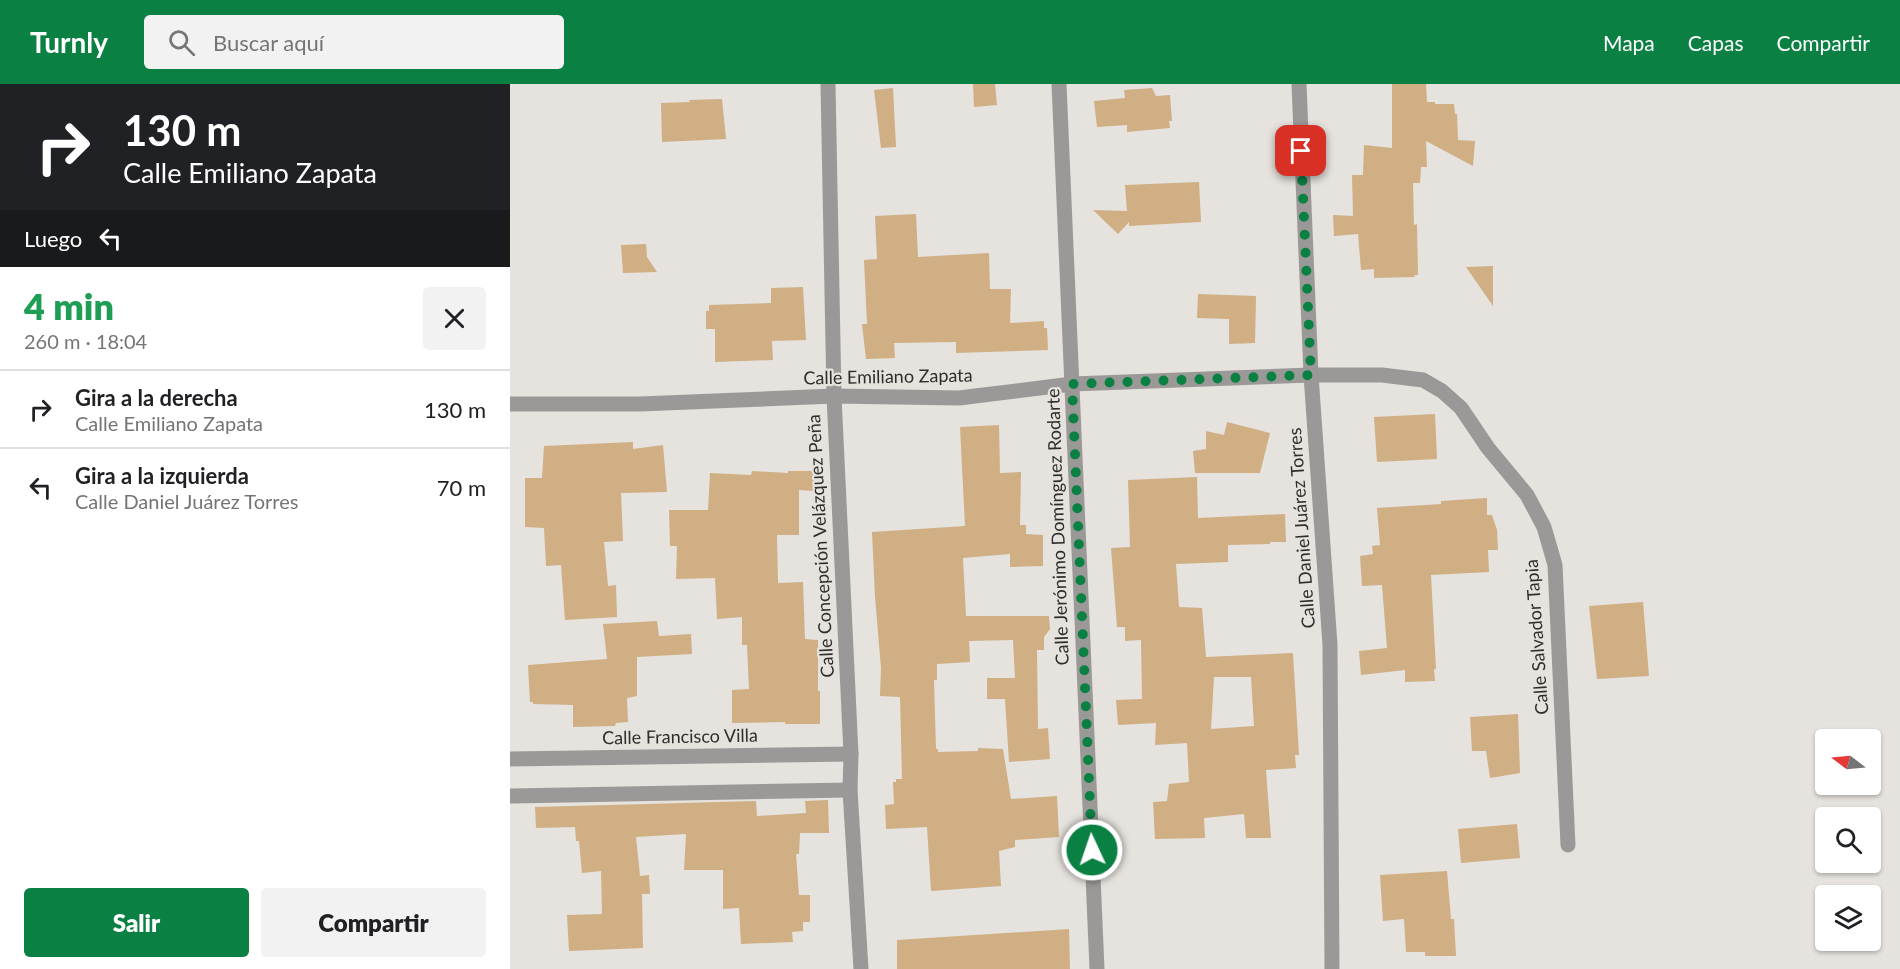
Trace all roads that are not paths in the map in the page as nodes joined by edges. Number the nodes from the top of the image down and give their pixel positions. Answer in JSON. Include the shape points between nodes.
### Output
{"nodes":[{"id":1,"x":828,"y":84,"type":"edge"},
{"id":2,"x":1059,"y":84,"type":"edge"},
{"id":3,"x":1299,"y":84,"type":"edge"},
{"id":4,"x":1311,"y":375,"type":"junction"},
{"id":5,"x":1072,"y":384,"type":"junction"},
{"id":6,"x":1442,"y":391,"type":"joint"},
{"id":7,"x":834,"y":396,"type":"junction"},
{"id":8,"x":510,"y":404,"type":"edge"},
{"id":9,"x":850,"y":754,"type":"junction"},
{"id":10,"x":510,"y":759,"type":"edge"},
{"id":11,"x":850,"y":790,"type":"junction"},
{"id":12,"x":510,"y":796,"type":"edge"},
{"id":13,"x":1568,"y":845,"type":"dead end"},
{"id":14,"x":861,"y":969,"type":"edge"},
{"id":15,"x":1097,"y":969,"type":"edge"},
{"id":16,"x":1332,"y":969,"type":"edge"}],
"edges":[{"from":1,"to":7,"type":"street","name":"Calle Concepción Velázquez Peña"},
{"from":2,"to":5,"type":"street","name":"Calle Jerónimo Domínguez Rodarte"},
{"from":3,"to":4,"type":"street","name":"Calle Daniel Juárez Torres"},
{"from":4,"to":5,"type":"street","name":"Calle Emiliano Zapata"},
{"from":4,"to":6,"type":"street","name":"Calle Emiliano Zapata","via":[[1382,375],[1423,380]]},
{"from":4,"to":16,"type":"street","name":"Calle Daniel Juárez Torres","via":[[1330,645]]},
{"from":5,"to":7,"type":"street","name":"Calle Emiliano Zapata","via":[[959,398]]},
{"from":5,"to":15,"type":"street","name":"Calle Jerónimo Domínguez Rodarte"},
{"from":6,"to":13,"type":"street","name":"Calle Salvador Tapia","via":[[1461,408],[1527,495],[1544,527],[1555,565]]},
{"from":7,"to":8,"type":"street","name":"Calle Emiliano Zapata","via":[[640,404]]},
{"from":7,"to":9,"type":"street","name":"Calle Concepción Velázquez Peña"},
{"from":9,"to":10,"type":"street","name":"Calle Francisco Villa"},
{"from":9,"to":11,"type":"street","name":"Calle Concepción Velázquez Peña"},
{"from":11,"to":12,"type":"street"},
{"from":11,"to":14,"type":"street","name":"Calle Concepción Velázquez Peña"}]}
